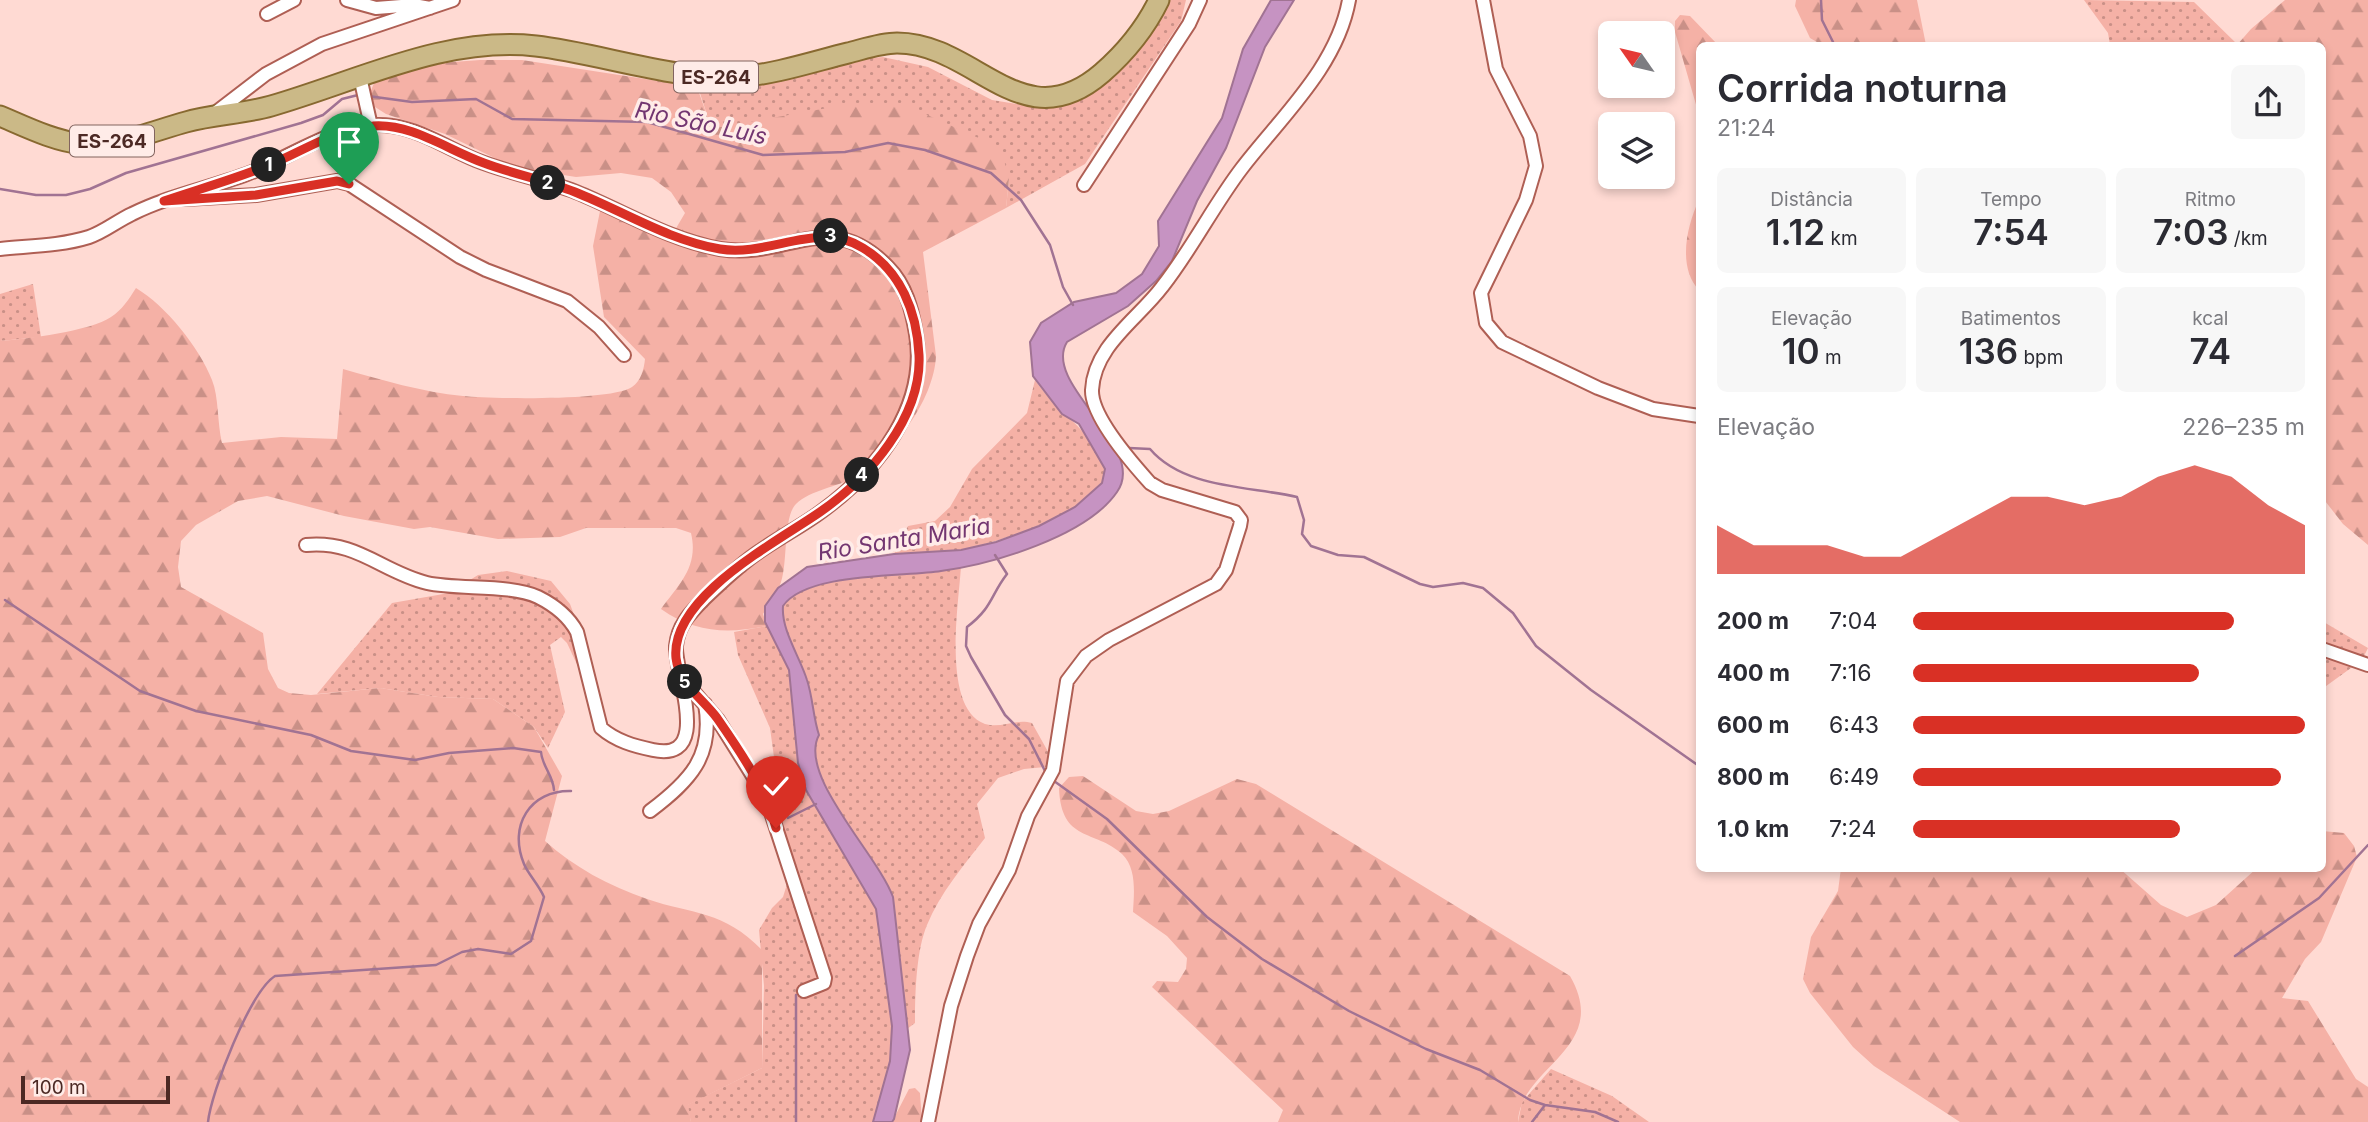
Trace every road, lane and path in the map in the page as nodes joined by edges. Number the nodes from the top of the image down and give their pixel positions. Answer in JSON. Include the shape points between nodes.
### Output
{"nodes":[{"id":1,"x":293,"y":0,"type":"edge"},
{"id":2,"x":348,"y":0,"type":"edge"},
{"id":3,"x":453,"y":0,"type":"edge"},
{"id":4,"x":1159,"y":0,"type":"edge"},
{"id":5,"x":1200,"y":0,"type":"edge"},
{"id":6,"x":1349,"y":0,"type":"edge"},
{"id":7,"x":1483,"y":0,"type":"edge"},
{"id":8,"x":432,"y":9,"type":"junction"},
{"id":9,"x":267,"y":14,"type":"dead end"},
{"id":10,"x":361,"y":82,"type":"junction"},
{"id":11,"x":219,"y":114,"type":"junction"},
{"id":12,"x":0,"y":116,"type":"edge"},
{"id":13,"x":371,"y":126,"type":"junction"},
{"id":14,"x":1084,"y":185,"type":"dead end"},
{"id":15,"x":164,"y":201,"type":"junction"},
{"id":16,"x":1,"y":248,"type":"edge"},
{"id":17,"x":624,"y":355,"type":"dead end"},
{"id":18,"x":1696,"y":416,"type":"edge"},
{"id":19,"x":306,"y":545,"type":"dead end"},
{"id":20,"x":2326,"y":650,"type":"edge"},
{"id":21,"x":2368,"y":665,"type":"edge"},
{"id":22,"x":680,"y":676,"type":"junction"},
{"id":23,"x":705,"y":703,"type":"junction"},
{"id":24,"x":650,"y":811,"type":"dead end"},
{"id":25,"x":804,"y":991,"type":"dead end"},
{"id":26,"x":928,"y":1122,"type":"edge"}],
"edges":[{"from":1,"to":9,"type":"street"},
{"from":2,"to":8,"type":"street","via":[[376,8],[414,5]]},
{"from":3,"to":8,"type":"street"},
{"from":4,"to":10,"type":"main road","number":"ES-264","via":[[1134,41],[1114,62],[1076,91],[1047,99],[1012,91],[939,52],[895,43],[771,73],[733,77],[538,46],[495,44],[429,55]]},
{"from":5,"to":14,"type":"street"},
{"from":6,"to":26,"type":"street","via":[[1312,82],[1242,168],[1163,286],[1117,336],[1096,369],[1094,405],[1150,483],[1235,512],[1240,526],[1226,570],[1216,584],[1109,640],[1086,656],[1067,681],[1053,770],[967,956],[951,1006]]},
{"from":7,"to":18,"type":"street","via":[[1496,69],[1531,136],[1536,166],[1526,200],[1481,293],[1486,323],[1502,342],[1598,388],[1653,409]]},
{"from":8,"to":11,"type":"street","via":[[322,44],[266,74]]},
{"from":10,"to":11,"type":"main road","number":"ES-264","via":[[269,107]]},
{"from":10,"to":13,"type":"street"},
{"from":11,"to":12,"type":"main road","number":"ES-264","via":[[97,144],[59,139]]},
{"from":13,"to":15,"type":"street"},
{"from":13,"to":22,"type":"street","via":[[393,126],[487,164],[577,192],[639,222],[721,249],[766,249],[826,235],[842,237],[888,267],[902,285],[913,315],[919,356],[916,386],[896,432],[863,474],[823,511],[755,553],[690,612],[678,636]]},
{"from":15,"to":16,"type":"street","via":[[88,237]]},
{"from":15,"to":17,"type":"street","via":[[256,195],[337,181],[349,184],[460,257],[566,301]]},
{"from":19,"to":22,"type":"street","via":[[330,543],[353,550],[424,582],[530,594],[550,604],[571,620],[578,632],[598,723],[622,742],[659,752],[679,744],[689,719]]},
{"from":20,"to":21,"type":"street"},
{"from":22,"to":23,"type":"street"},
{"from":23,"to":24,"type":"street","via":[[707,731],[698,762],[684,784]]},
{"from":23,"to":25,"type":"street","via":[[772,811],[825,978],[824,983]]}]}
